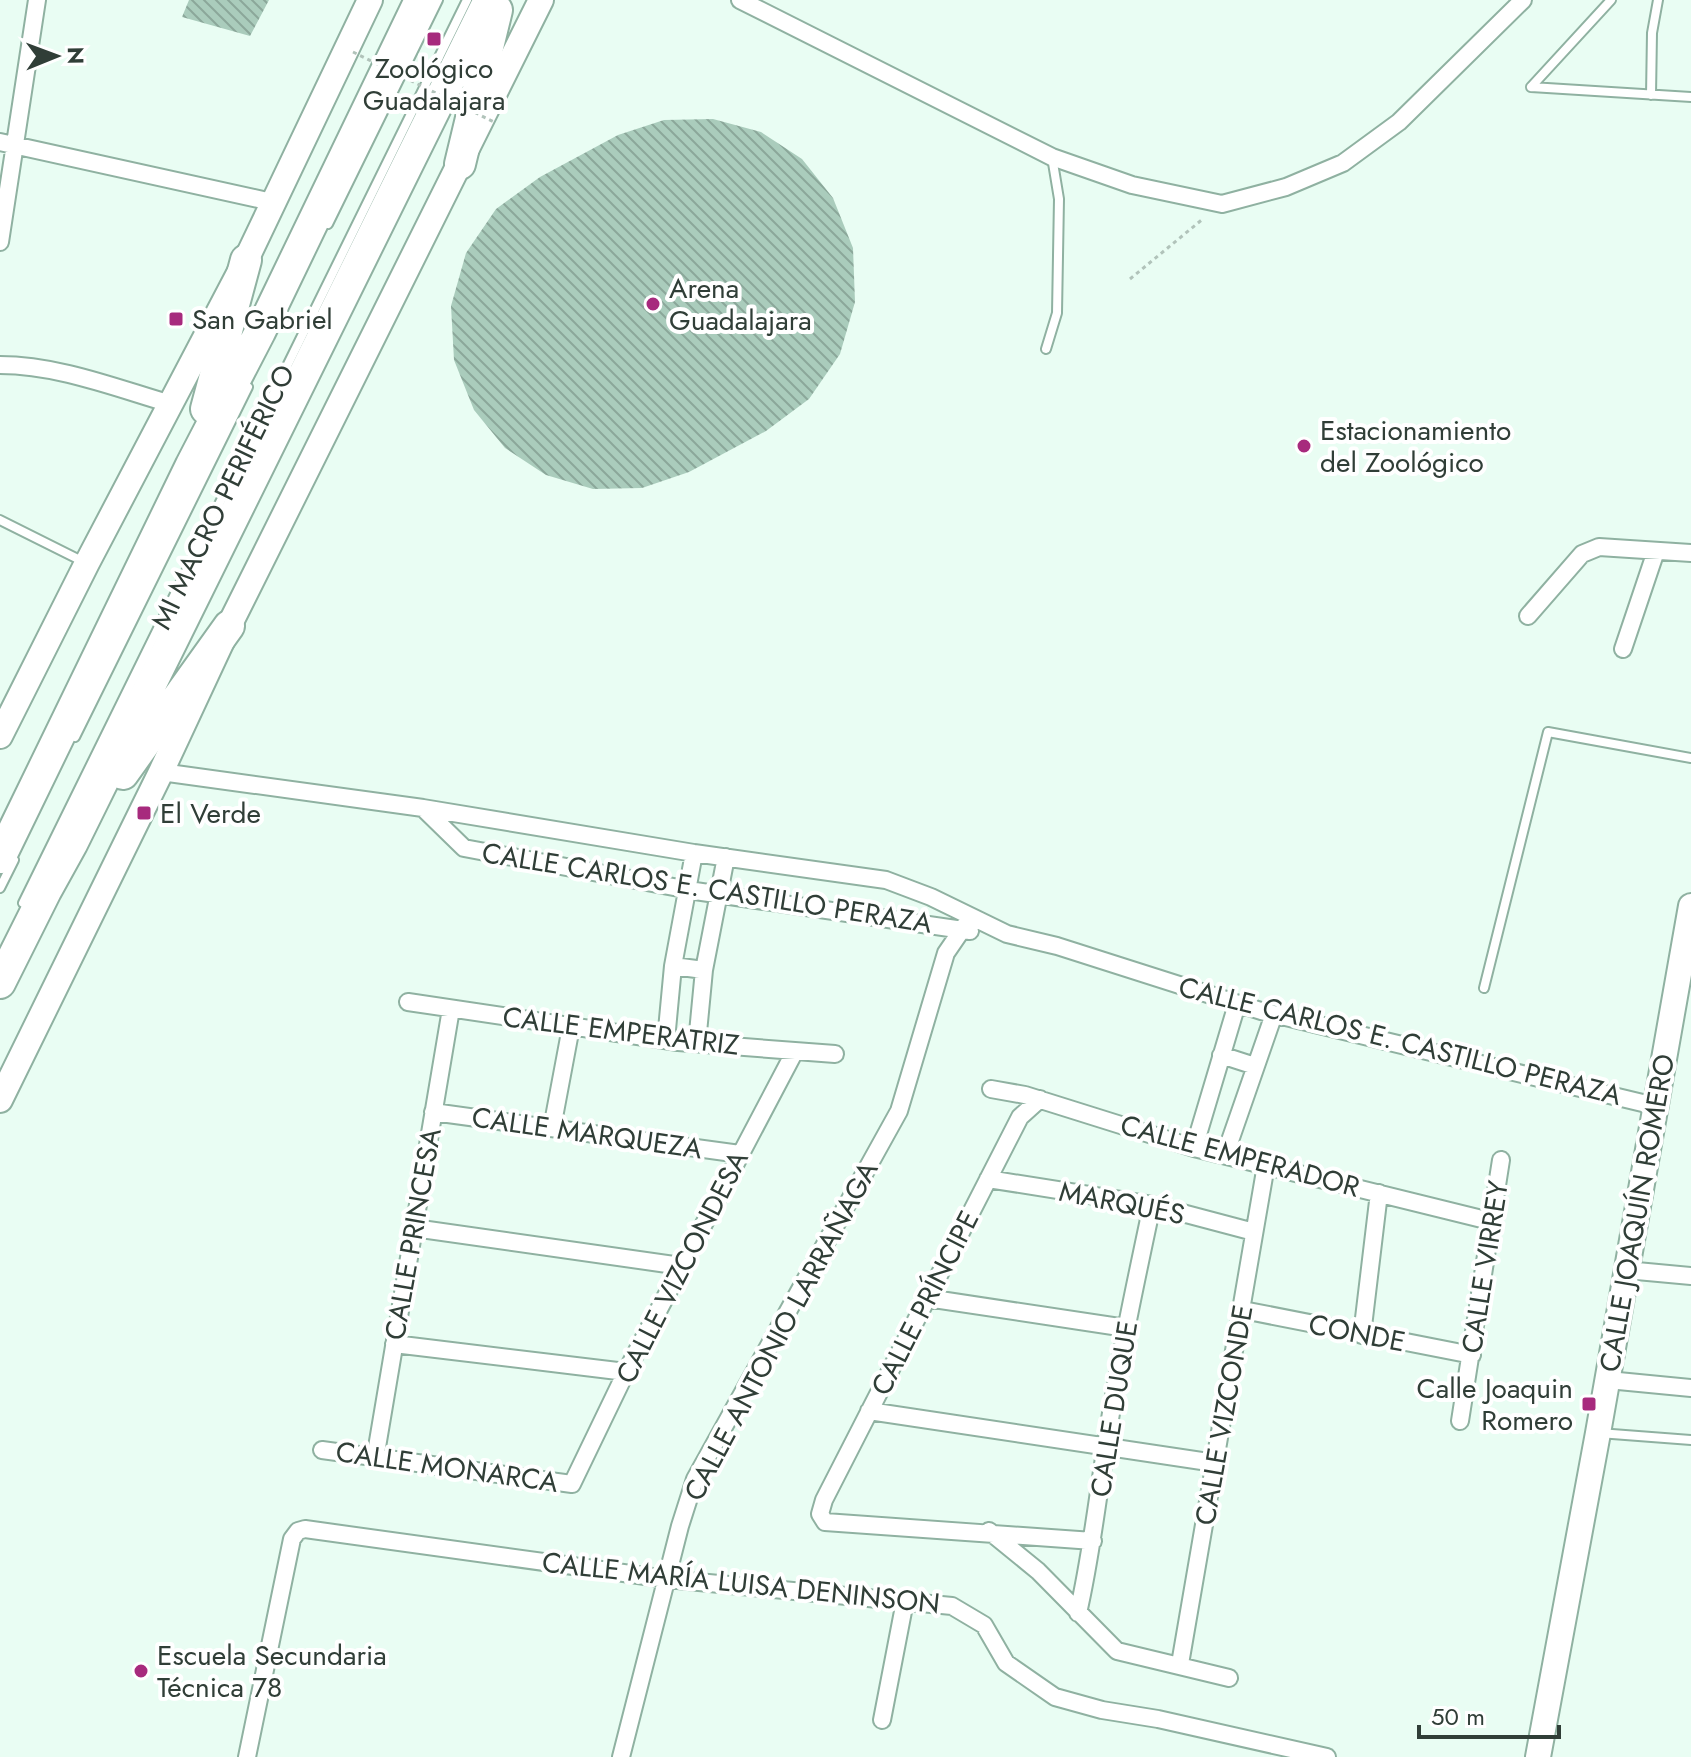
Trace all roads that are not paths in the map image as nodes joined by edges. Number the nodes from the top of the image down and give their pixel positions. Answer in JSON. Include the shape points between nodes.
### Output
{"nodes":[{"id":1,"x":37,"y":0,"type":"edge"},
{"id":2,"x":370,"y":0,"type":"edge"},
{"id":3,"x":420,"y":0,"type":"edge"},
{"id":4,"x":438,"y":0,"type":"edge"},
{"id":5,"x":467,"y":0,"type":"edge"},
{"id":6,"x":489,"y":0,"type":"edge"},
{"id":7,"x":500,"y":0,"type":"edge"},
{"id":8,"x":541,"y":0,"type":"edge"},
{"id":9,"x":740,"y":0,"type":"edge"},
{"id":10,"x":1523,"y":0,"type":"edge"},
{"id":11,"x":1611,"y":0,"type":"edge"},
{"id":12,"x":1658,"y":0,"type":"edge"},
{"id":13,"x":1651,"y":95,"type":"junction"},
{"id":14,"x":1691,"y":97,"type":"edge"},
{"id":15,"x":8,"y":143,"type":"edge"},
{"id":16,"x":1052,"y":157,"type":"junction"},
{"id":17,"x":460,"y":164,"type":"junction"},
{"id":18,"x":272,"y":202,"type":"junction"},
{"id":19,"x":322,"y":237,"type":"dead end"},
{"id":20,"x":0,"y":242,"type":"edge"},
{"id":21,"x":246,"y":260,"type":"junction"},
{"id":22,"x":1046,"y":349,"type":"dead end"},
{"id":23,"x":0,"y":365,"type":"edge"},
{"id":24,"x":253,"y":378,"type":"dead end"},
{"id":25,"x":171,"y":404,"type":"junction"},
{"id":26,"x":191,"y":465,"type":"junction"},
{"id":27,"x":0,"y":520,"type":"edge"},
{"id":28,"x":1656,"y":551,"type":"junction"},
{"id":29,"x":1691,"y":553,"type":"edge"},
{"id":30,"x":87,"y":563,"type":"junction"},
{"id":31,"x":1528,"y":616,"type":"dead end"},
{"id":32,"x":229,"y":626,"type":"junction"},
{"id":33,"x":1623,"y":649,"type":"dead end"},
{"id":34,"x":0,"y":736,"type":"edge"},
{"id":35,"x":72,"y":744,"type":"dead end"},
{"id":36,"x":1691,"y":758,"type":"edge"},
{"id":37,"x":44,"y":769,"type":"junction"},
{"id":38,"x":161,"y":772,"type":"junction"},
{"id":39,"x":423,"y":808,"type":"junction"},
{"id":40,"x":0,"y":825,"type":"edge"},
{"id":41,"x":72,"y":844,"type":"junction"},
{"id":42,"x":694,"y":853,"type":"junction"},
{"id":43,"x":9,"y":855,"type":"edge"},
{"id":44,"x":726,"y":857,"type":"junction"},
{"id":45,"x":0,"y":888,"type":"edge"},
{"id":46,"x":686,"y":889,"type":"junction"},
{"id":47,"x":718,"y":894,"type":"junction"},
{"id":48,"x":1691,"y":906,"type":"edge"},
{"id":49,"x":19,"y":911,"type":"dead end"},
{"id":50,"x":966,"y":924,"type":"junction"},
{"id":51,"x":673,"y":966,"type":"junction"},
{"id":52,"x":704,"y":970,"type":"junction"},
{"id":53,"x":0,"y":983,"type":"edge"},
{"id":54,"x":1484,"y":988,"type":"dead end"},
{"id":55,"x":408,"y":1002,"type":"dead end"},
{"id":56,"x":1237,"y":1004,"type":"junction"},
{"id":57,"x":451,"y":1009,"type":"junction"},
{"id":58,"x":1274,"y":1014,"type":"junction"},
{"id":59,"x":571,"y":1027,"type":"junction"},
{"id":60,"x":666,"y":1040,"type":"junction"},
{"id":61,"x":697,"y":1043,"type":"junction"},
{"id":62,"x":795,"y":1051,"type":"junction"},
{"id":63,"x":835,"y":1054,"type":"dead end"},
{"id":64,"x":1221,"y":1055,"type":"junction"},
{"id":65,"x":1255,"y":1066,"type":"junction"},
{"id":66,"x":991,"y":1089,"type":"dead end"},
{"id":67,"x":1040,"y":1099,"type":"junction"},
{"id":68,"x":0,"y":1100,"type":"edge"},
{"id":69,"x":1655,"y":1106,"type":"junction"},
{"id":70,"x":433,"y":1112,"type":"junction"},
{"id":71,"x":552,"y":1128,"type":"junction"},
{"id":72,"x":1194,"y":1148,"type":"junction"},
{"id":73,"x":740,"y":1154,"type":"junction"},
{"id":74,"x":1225,"y":1155,"type":"junction"},
{"id":75,"x":1501,"y":1160,"type":"dead end"},
{"id":76,"x":1266,"y":1165,"type":"junction"},
{"id":77,"x":988,"y":1179,"type":"junction"},
{"id":78,"x":1379,"y":1193,"type":"junction"},
{"id":79,"x":1152,"y":1205,"type":"junction"},
{"id":80,"x":1490,"y":1221,"type":"junction"},
{"id":81,"x":414,"y":1228,"type":"junction"},
{"id":82,"x":1254,"y":1232,"type":"junction"},
{"id":83,"x":681,"y":1266,"type":"junction"},
{"id":84,"x":1626,"y":1270,"type":"junction"},
{"id":85,"x":1691,"y":1276,"type":"edge"},
{"id":86,"x":927,"y":1298,"type":"junction"},
{"id":87,"x":1243,"y":1310,"type":"junction"},
{"id":88,"x":1126,"y":1328,"type":"junction"},
{"id":89,"x":1362,"y":1335,"type":"junction"},
{"id":90,"x":394,"y":1344,"type":"junction"},
{"id":91,"x":1472,"y":1355,"type":"junction"},
{"id":92,"x":626,"y":1372,"type":"junction"},
{"id":93,"x":1608,"y":1380,"type":"junction"},
{"id":94,"x":1691,"y":1388,"type":"edge"},
{"id":95,"x":869,"y":1411,"type":"junction"},
{"id":96,"x":1460,"y":1421,"type":"dead end"},
{"id":97,"x":1598,"y":1433,"type":"junction"},
{"id":98,"x":1691,"y":1440,"type":"edge"},
{"id":99,"x":1106,"y":1445,"type":"junction"},
{"id":100,"x":322,"y":1450,"type":"dead end"},
{"id":101,"x":375,"y":1459,"type":"junction"},
{"id":102,"x":1215,"y":1463,"type":"junction"},
{"id":103,"x":572,"y":1484,"type":"joint"},
{"id":104,"x":989,"y":1531,"type":"junction"},
{"id":105,"x":1093,"y":1541,"type":"junction"},
{"id":106,"x":667,"y":1579,"type":"junction"},
{"id":107,"x":905,"y":1601,"type":"junction"},
{"id":108,"x":1078,"y":1613,"type":"junction"},
{"id":109,"x":1180,"y":1664,"type":"junction"},
{"id":110,"x":1229,"y":1678,"type":"dead end"},
{"id":111,"x":882,"y":1720,"type":"dead end"},
{"id":112,"x":247,"y":1757,"type":"edge"},
{"id":113,"x":621,"y":1757,"type":"edge"},
{"id":114,"x":1327,"y":1757,"type":"edge"},
{"id":115,"x":1538,"y":1757,"type":"edge"}],
"edges":[{"from":1,"to":15,"type":"street"},
{"from":2,"to":18,"type":"street"},
{"from":3,"to":26,"type":"highway"},
{"from":4,"to":19,"type":"lane"},
{"from":5,"to":49,"type":"lane","name":"MI MACRO PERIFÉRICO"},
{"from":6,"to":41,"type":"highway"},
{"from":7,"to":17,"type":"highway"},
{"from":8,"to":17,"type":"street"},
{"from":9,"to":16,"type":"street"},
{"from":10,"to":16,"type":"street","via":[[1399,122],[1343,163],[1286,187],[1222,204],[1132,185]]},
{"from":11,"to":13,"type":"lane","via":[[1531,87]]},
{"from":12,"to":13,"type":"lane"},
{"from":13,"to":14,"type":"lane"},
{"from":15,"to":18,"type":"street"},
{"from":15,"to":20,"type":"street"},
{"from":16,"to":22,"type":"lane","via":[[1059,199],[1057,313]]},
{"from":17,"to":32,"type":"street"},
{"from":18,"to":21,"type":"street"},
{"from":21,"to":25,"type":"street"},
{"from":21,"to":26,"type":"highway"},
{"from":23,"to":25,"type":"street","via":[[56,371]]},
{"from":24,"to":35,"type":"lane","name":"MI MACRO PERIFÉRICO"},
{"from":25,"to":30,"type":"street"},
{"from":26,"to":37,"type":"highway"},
{"from":27,"to":30,"type":"lane"},
{"from":28,"to":29,"type":"street"},
{"from":28,"to":31,"type":"street","via":[[1590,549]]},
{"from":28,"to":33,"type":"street"},
{"from":30,"to":34,"type":"street"},
{"from":32,"to":38,"type":"street"},
{"from":32,"to":41,"type":"highway"},
{"from":36,"to":54,"type":"lane","via":[[1548,732]]},
{"from":37,"to":40,"type":"highway"},
{"from":37,"to":43,"type":"highway"},
{"from":38,"to":39,"type":"street","name":"CALLE CARLOS E. CASTILLO PERAZA"},
{"from":38,"to":68,"type":"street"},
{"from":39,"to":42,"type":"street","name":"CALLE CARLOS E. CASTILLO PERAZA"},
{"from":39,"to":46,"type":"street","name":"CALLE CARLOS E. CASTILLO PERAZA","via":[[464,848]]},
{"from":41,"to":53,"type":"highway"},
{"from":42,"to":44,"type":"street","name":"CALLE CARLOS E. CASTILLO PERAZA"},
{"from":42,"to":46,"type":"street"},
{"from":43,"to":45,"type":"lane"},
{"from":44,"to":47,"type":"street"},
{"from":44,"to":50,"type":"street","name":"CALLE CARLOS E. CASTILLO PERAZA","via":[[886,880],[931,897]]},
{"from":46,"to":47,"type":"street","name":"CALLE CARLOS E. CASTILLO PERAZA"},
{"from":46,"to":51,"type":"street"},
{"from":47,"to":50,"type":"street","name":"CALLE CARLOS E. CASTILLO PERAZA"},
{"from":47,"to":52,"type":"street"},
{"from":48,"to":69,"type":"street","name":"CALLE JOAQUÍN ROMERO"},
{"from":50,"to":56,"type":"street","name":"CALLE CARLOS E. CASTILLO PERAZA","via":[[1057,946]]},
{"from":50,"to":106,"type":"street","name":"CALLE ANTONIO LARRAÑAGA","via":[[946,953],[899,1111],[695,1479]]},
{"from":51,"to":52,"type":"street"},
{"from":51,"to":60,"type":"street"},
{"from":52,"to":61,"type":"street"},
{"from":55,"to":57,"type":"street","name":"CALLE EMPERATRIZ"},
{"from":56,"to":58,"type":"street","name":"CALLE CARLOS E. CASTILLO PERAZA"},
{"from":56,"to":64,"type":"street"},
{"from":57,"to":59,"type":"street","name":"CALLE EMPERATRIZ"},
{"from":57,"to":70,"type":"street","name":"CALLE PRINCESA"},
{"from":58,"to":65,"type":"street"},
{"from":58,"to":69,"type":"street","name":"CALLE CARLOS E. CASTILLO PERAZA"},
{"from":59,"to":60,"type":"street","name":"CALLE EMPERATRIZ"},
{"from":59,"to":71,"type":"street"},
{"from":60,"to":61,"type":"street","name":"CALLE EMPERATRIZ"},
{"from":61,"to":62,"type":"street","name":"CALLE EMPERATRIZ"},
{"from":62,"to":63,"type":"street","name":"CALLE EMPERATRIZ"},
{"from":62,"to":73,"type":"street","name":"CALLE VIZCONDESA"},
{"from":64,"to":65,"type":"street"},
{"from":64,"to":72,"type":"street"},
{"from":65,"to":74,"type":"street"},
{"from":66,"to":67,"type":"street","name":"CALLE EMPERADOR"},
{"from":67,"to":72,"type":"street","name":"CALLE EMPERADOR"},
{"from":67,"to":77,"type":"street","name":"CALLE PRÍNCIPE","via":[[1020,1117]]},
{"from":69,"to":84,"type":"street","name":"CALLE JOAQUÍN ROMERO"},
{"from":70,"to":71,"type":"street","name":"CALLE MARQUEZA"},
{"from":70,"to":81,"type":"street","name":"CALLE PRINCESA"},
{"from":71,"to":73,"type":"street","name":"CALLE MARQUEZA"},
{"from":72,"to":74,"type":"street","name":"CALLE EMPERADOR"},
{"from":73,"to":83,"type":"street","name":"CALLE VIZCONDESA"},
{"from":74,"to":76,"type":"street","name":"CALLE EMPERADOR"},
{"from":75,"to":80,"type":"street","name":"CALLE VIRREY"},
{"from":76,"to":78,"type":"street","name":"CALLE EMPERADOR"},
{"from":76,"to":82,"type":"street","name":"CALLE VIZCONDE"},
{"from":77,"to":79,"type":"street","name":"MARQUÉS"},
{"from":77,"to":86,"type":"street","name":"CALLE PRÍNCIPE"},
{"from":78,"to":80,"type":"street","name":"CALLE EMPERADOR"},
{"from":78,"to":89,"type":"street"},
{"from":79,"to":82,"type":"street","name":"MARQUÉS"},
{"from":79,"to":88,"type":"street","name":"CALLE DUQUE"},
{"from":80,"to":91,"type":"street","name":"CALLE VIRREY"},
{"from":81,"to":83,"type":"street"},
{"from":81,"to":90,"type":"street","name":"CALLE PRINCESA"},
{"from":82,"to":87,"type":"street","name":"CALLE VIZCONDE"},
{"from":83,"to":92,"type":"street","name":"CALLE VIZCONDESA"},
{"from":84,"to":85,"type":"street"},
{"from":84,"to":93,"type":"street","name":"CALLE JOAQUÍN ROMERO"},
{"from":86,"to":88,"type":"street"},
{"from":86,"to":95,"type":"street","name":"CALLE PRÍNCIPE"},
{"from":87,"to":89,"type":"street","name":"CONDE"},
{"from":87,"to":102,"type":"street","name":"CALLE VIZCONDE"},
{"from":88,"to":99,"type":"street","name":"CALLE DUQUE"},
{"from":89,"to":91,"type":"street","name":"CONDE"},
{"from":90,"to":92,"type":"street"},
{"from":90,"to":101,"type":"street","name":"CALLE PRINCESA"},
{"from":91,"to":96,"type":"street","name":"CALLE VIRREY"},
{"from":92,"to":103,"type":"street","name":"CALLE VIZCONDESA"},
{"from":93,"to":94,"type":"street"},
{"from":93,"to":97,"type":"street","name":"CALLE JOAQUÍN ROMERO"},
{"from":95,"to":99,"type":"street"},
{"from":95,"to":104,"type":"street","name":"CALLE PRÍNCIPE","via":[[824,1500],[820,1514],[825,1522]]},
{"from":97,"to":98,"type":"lane"},
{"from":97,"to":115,"type":"street","name":"CALLE JOAQUÍN ROMERO"},
{"from":99,"to":102,"type":"street"},
{"from":99,"to":105,"type":"street","name":"CALLE DUQUE"},
{"from":100,"to":101,"type":"street","name":"CALLE MONARCA"},
{"from":101,"to":103,"type":"street","name":"CALLE MONARCA"},
{"from":102,"to":109,"type":"street","name":"CALLE VIZCONDE"},
{"from":104,"to":105,"type":"street"},
{"from":104,"to":108,"type":"street"},
{"from":105,"to":108,"type":"street","name":"CALLE DUQUE"},
{"from":106,"to":107,"type":"street","name":"CALLE MARÍA LUISA DENINSON"},
{"from":106,"to":112,"type":"street","name":"CALLE MARÍA LUISA DENINSON","via":[[298,1531],[292,1539]]},
{"from":106,"to":113,"type":"street","name":"CALLE ANTONIO LARRAÑAGA"},
{"from":107,"to":111,"type":"street"},
{"from":107,"to":114,"type":"street","name":"CALLE MARÍA LUISA DENINSON","via":[[952,1606],[984,1625],[1006,1663],[1055,1697]]},
{"from":108,"to":109,"type":"street","via":[[1117,1651]]},
{"from":109,"to":110,"type":"street"}]}
